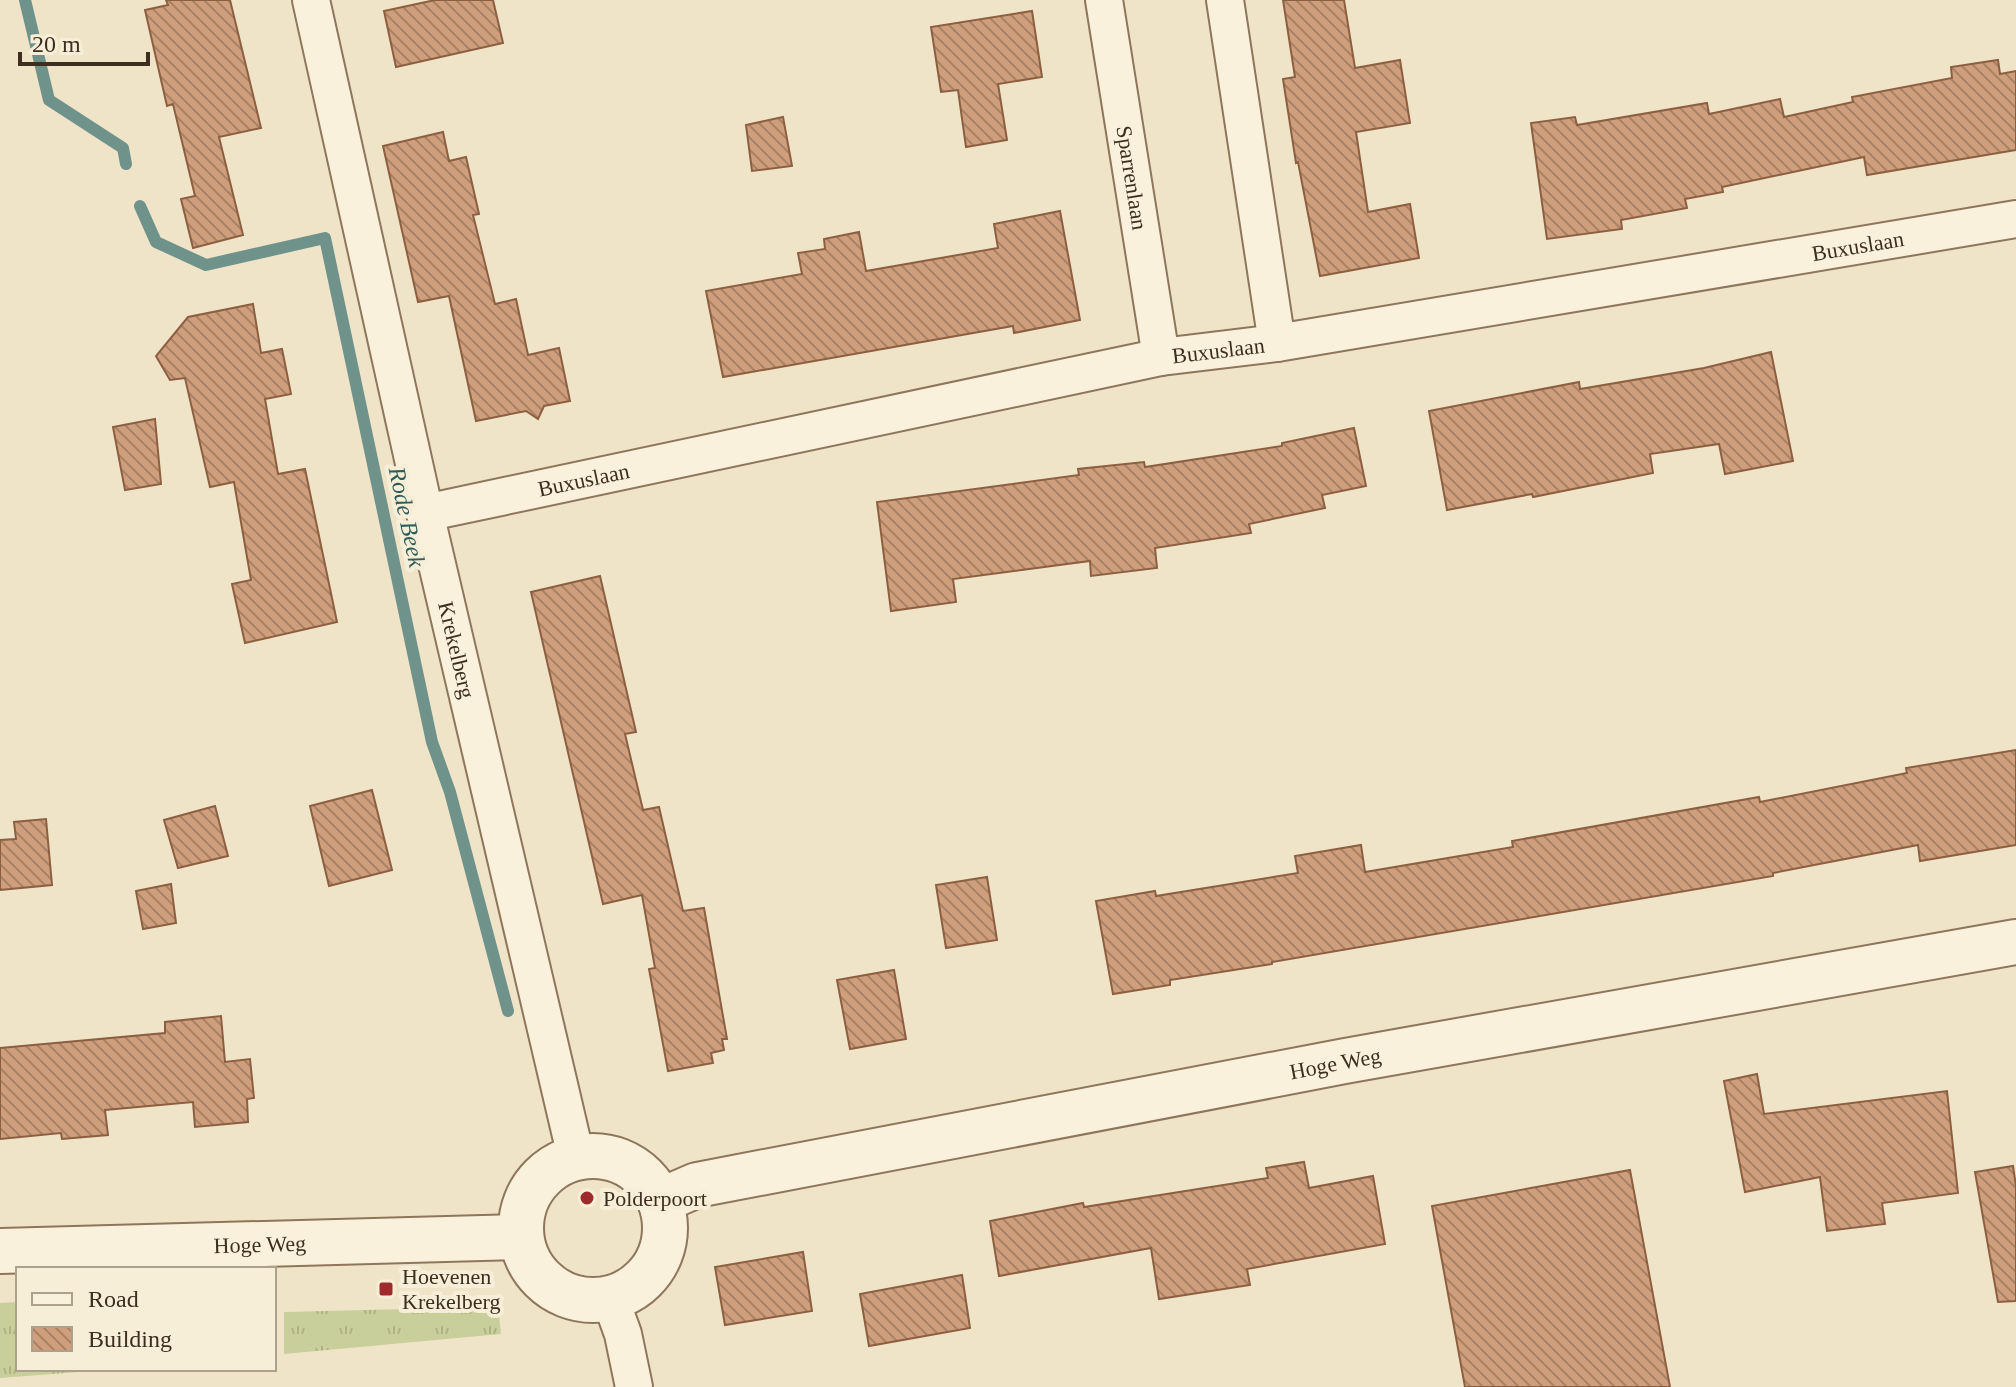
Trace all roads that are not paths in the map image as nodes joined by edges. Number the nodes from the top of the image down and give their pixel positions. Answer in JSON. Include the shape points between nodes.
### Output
{"nodes":[{"id":1,"x":311,"y":0,"type":"edge"},
{"id":2,"x":1104,"y":0,"type":"edge"},
{"id":3,"x":1225,"y":0,"type":"edge"},
{"id":4,"x":2016,"y":219,"type":"edge"},
{"id":5,"x":1277,"y":343,"type":"junction"},
{"id":6,"x":1161,"y":357,"type":"junction"},
{"id":7,"x":425,"y":513,"type":"junction"},
{"id":8,"x":2016,"y":942,"type":"edge"},
{"id":9,"x":576,"y":1157,"type":"junction"},
{"id":10,"x":660,"y":1201,"type":"junction"},
{"id":11,"x":521,"y":1237,"type":"junction"},
{"id":12,"x":0,"y":1251,"type":"edge"},
{"id":13,"x":610,"y":1298,"type":"junction"},
{"id":14,"x":634,"y":1387,"type":"edge"}],
"edges":[{"from":1,"to":7,"type":"street","name":"Krekelberg"},
{"from":2,"to":6,"type":"street","name":"Sparrenlaan"},
{"from":3,"to":5,"type":"street"},
{"from":4,"to":5,"type":"street","name":"Buxuslaan"},
{"from":5,"to":6,"type":"street","name":"Buxuslaan"},
{"from":6,"to":7,"type":"street","name":"Buxuslaan"},
{"from":7,"to":9,"type":"street","name":"Krekelberg"},
{"from":8,"to":10,"type":"street","name":"Hoge Weg","via":[[1345,1061],[697,1185]]},
{"from":9,"to":10,"type":"street","via":[[593,1155],[626,1163],[652,1186]]},
{"from":9,"to":11,"type":"street","via":[[559,1163],[533,1186],[525,1202]]},
{"from":10,"to":13,"type":"street","via":[[664,1232],[657,1261],[629,1290]]},
{"from":11,"to":12,"type":"street","name":"Hoge Weg"},
{"from":11,"to":13,"type":"street","via":[[531,1266],[552,1288],[580,1299]]},
{"from":13,"to":14,"type":"street"}]}
